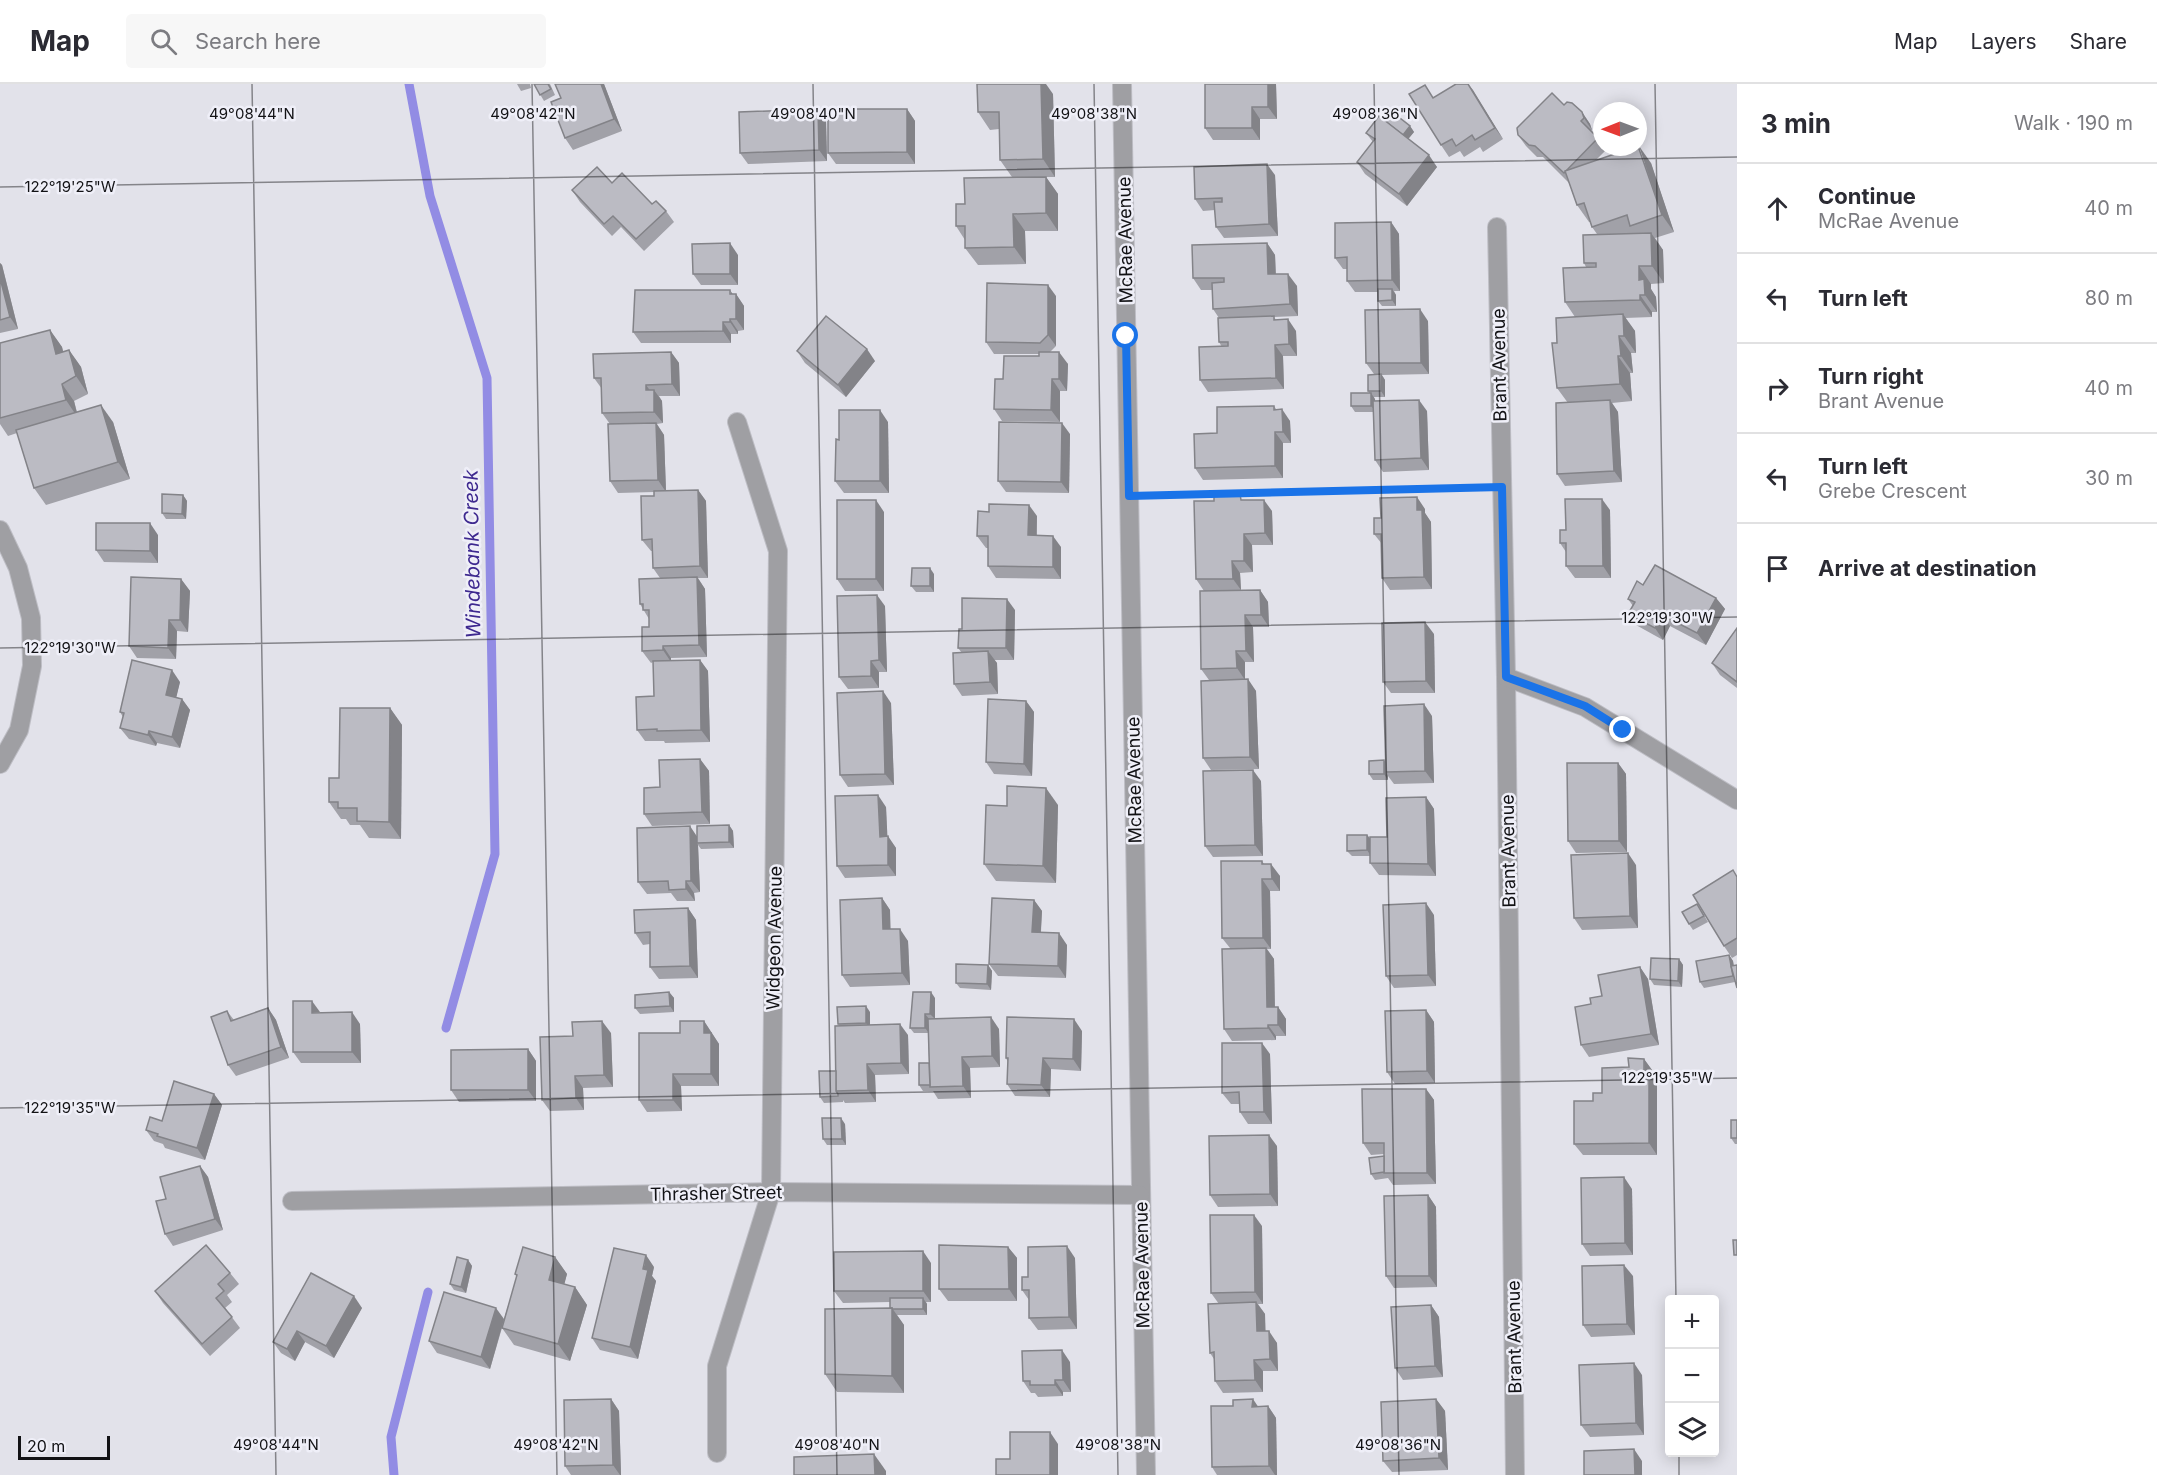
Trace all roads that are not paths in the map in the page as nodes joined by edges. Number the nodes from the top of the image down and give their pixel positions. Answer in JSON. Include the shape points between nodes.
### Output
{"nodes":[{"id":1,"x":1122,"y":84,"type":"edge"},
{"id":2,"x":1497,"y":226,"type":"dead end"},
{"id":3,"x":737,"y":422,"type":"dead end"},
{"id":4,"x":0,"y":530,"type":"edge"},
{"id":5,"x":1506,"y":677,"type":"junction"},
{"id":6,"x":0,"y":764,"type":"edge"},
{"id":7,"x":1737,"y":800,"type":"edge"},
{"id":8,"x":771,"y":1192,"type":"junction"},
{"id":9,"x":1140,"y":1195,"type":"junction"},
{"id":10,"x":292,"y":1201,"type":"dead end"},
{"id":11,"x":717,"y":1453,"type":"dead end"},
{"id":12,"x":1146,"y":1475,"type":"edge"},
{"id":13,"x":1515,"y":1475,"type":"edge"}],
"edges":[{"from":1,"to":9,"type":"street","name":"McRae Avenue"},
{"from":2,"to":5,"type":"street","name":"Brant Avenue"},
{"from":3,"to":8,"type":"street","name":"Widgeon Avenue","via":[[778,551]]},
{"from":4,"to":6,"type":"street","via":[[18,568],[31,618],[32,666],[19,730]]},
{"from":5,"to":7,"type":"street","via":[[1585,706]]},
{"from":5,"to":13,"type":"street","name":"Brant Avenue"},
{"from":8,"to":9,"type":"street","name":"Thrasher Street"},
{"from":8,"to":10,"type":"street","name":"Thrasher Street"},
{"from":8,"to":11,"type":"street","name":"Widgeon Avenue","via":[[717,1366]]},
{"from":9,"to":12,"type":"street","name":"McRae Avenue"}]}
